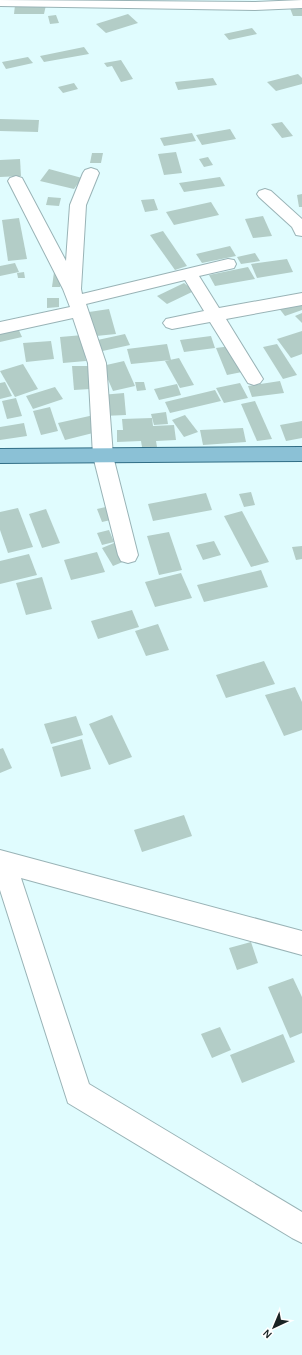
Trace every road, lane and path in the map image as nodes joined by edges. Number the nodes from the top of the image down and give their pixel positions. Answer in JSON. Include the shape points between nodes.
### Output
{"nodes":[{"id":1,"x":0,"y":2,"type":"edge"},
{"id":2,"x":302,"y":4,"type":"edge"},
{"id":3,"x":91,"y":173,"type":"dead end"},
{"id":4,"x":16,"y":181,"type":"dead end"},
{"id":5,"x":265,"y":194,"type":"dead end"},
{"id":6,"x":302,"y":231,"type":"edge"},
{"id":7,"x":228,"y":264,"type":"dead end"},
{"id":8,"x":189,"y":273,"type":"junction"},
{"id":9,"x":302,"y":299,"type":"edge"},
{"id":10,"x":76,"y":300,"type":"junction"},
{"id":11,"x":214,"y":314,"type":"junction"},
{"id":12,"x":172,"y":323,"type":"dead end"},
{"id":13,"x":0,"y":328,"type":"edge"},
{"id":14,"x":254,"y":379,"type":"dead end"},
{"id":15,"x":302,"y":454,"type":"edge"},
{"id":16,"x":0,"y":456,"type":"edge"},
{"id":17,"x":103,"y":456,"type":"junction"},
{"id":18,"x":128,"y":555,"type":"dead end"},
{"id":19,"x":2,"y":861,"type":"edge"},
{"id":20,"x":302,"y":943,"type":"edge"},
{"id":21,"x":302,"y":1228,"type":"edge"}],
"edges":[{"from":1,"to":2,"type":"street","via":[[255,6]]},
{"from":3,"to":10,"type":"street","via":[[78,205]]},
{"from":4,"to":10,"type":"street"},
{"from":5,"to":6,"type":"street","via":[[299,225]]},
{"from":7,"to":8,"type":"street"},
{"from":8,"to":10,"type":"street"},
{"from":8,"to":11,"type":"street"},
{"from":9,"to":11,"type":"street"},
{"from":10,"to":13,"type":"street"},
{"from":10,"to":17,"type":"street","via":[[97,363]]},
{"from":11,"to":12,"type":"street"},
{"from":11,"to":14,"type":"street"},
{"from":15,"to":17,"type":"main road"},
{"from":16,"to":17,"type":"main road"},
{"from":17,"to":18,"type":"street"},
{"from":19,"to":20,"type":"street"},
{"from":19,"to":21,"type":"street","via":[[78,1094]]}]}
